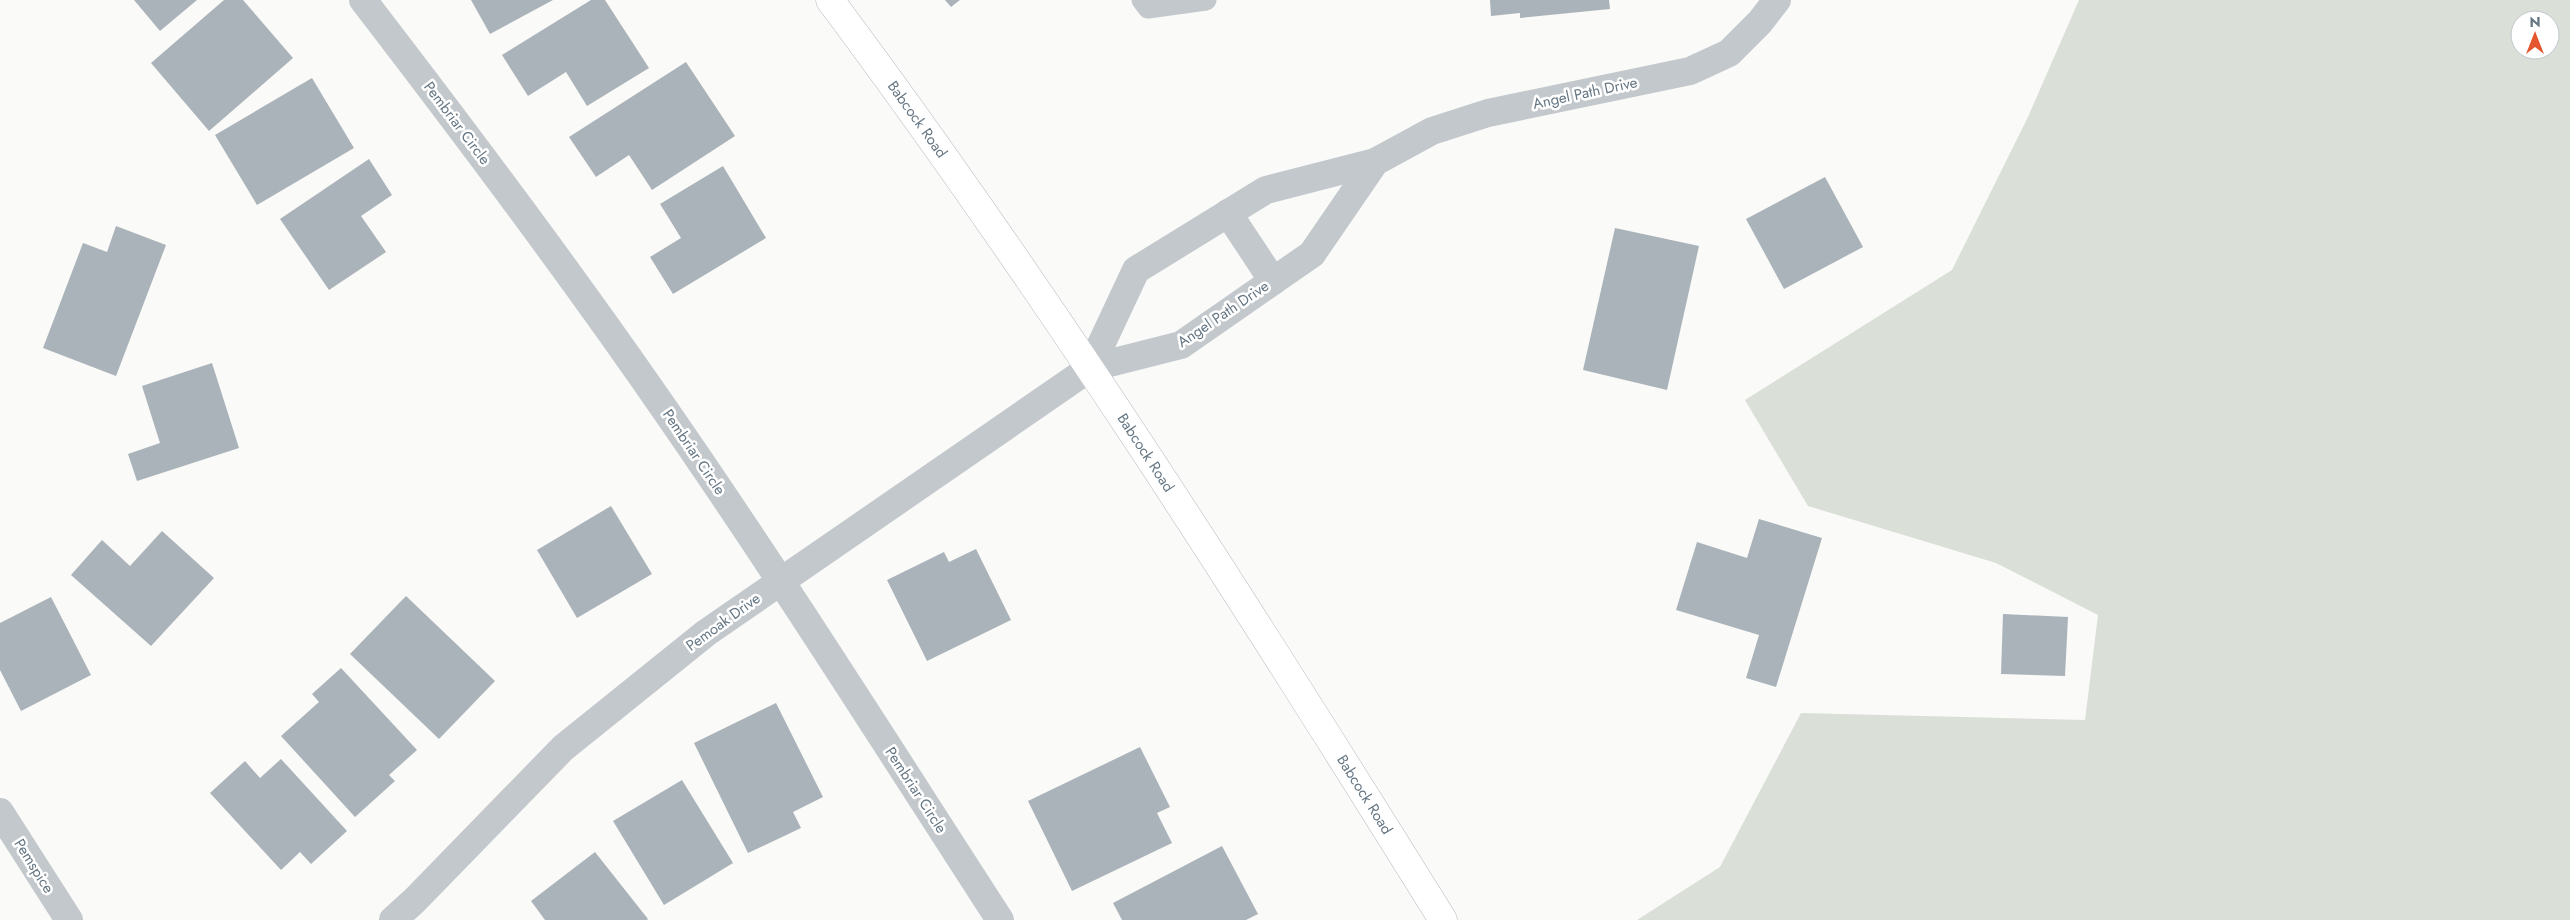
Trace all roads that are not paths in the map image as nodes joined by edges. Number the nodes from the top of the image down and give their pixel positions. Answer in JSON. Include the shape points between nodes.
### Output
{"nodes":[{"id":1,"x":364,"y":0,"type":"edge"},
{"id":2,"x":830,"y":0,"type":"edge"},
{"id":3,"x":1142,"y":0,"type":"edge"},
{"id":4,"x":1206,"y":0,"type":"edge"},
{"id":5,"x":1777,"y":0,"type":"edge"},
{"id":6,"x":1375,"y":162,"type":"junction"},
{"id":7,"x":1228,"y":213,"type":"junction"},
{"id":8,"x":1273,"y":281,"type":"junction"},
{"id":9,"x":1090,"y":368,"type":"junction"},
{"id":10,"x":781,"y":580,"type":"junction"},
{"id":11,"x":0,"y":812,"type":"edge"},
{"id":12,"x":69,"y":920,"type":"edge"},
{"id":13,"x":393,"y":920,"type":"edge"},
{"id":14,"x":1000,"y":920,"type":"edge"},
{"id":15,"x":1443,"y":920,"type":"edge"}],
"edges":[{"from":1,"to":10,"type":"street","name":"Pembriar Circle","via":[[519,204],[655,394]]},
{"from":2,"to":9,"type":"main road","name":"Babcock Road","via":[[998,231]]},
{"from":3,"to":4,"type":"lane","via":[[1148,8]]},
{"from":5,"to":6,"type":"street","name":"Angel Path Drive","via":[[1729,53],[1690,71],[1488,113],[1432,130]]},
{"from":6,"to":7,"type":"street","name":"Angel Path Drive","via":[[1266,190]]},
{"from":6,"to":8,"type":"street","name":"Angel Path Drive","via":[[1312,254]]},
{"from":7,"to":8,"type":"street"},
{"from":7,"to":9,"type":"street","name":"Angel Path Drive","via":[[1136,270]]},
{"from":8,"to":9,"type":"street","name":"Angel Path Drive","via":[[1181,346]]},
{"from":9,"to":10,"type":"street","name":"Pemoak Drive"},
{"from":9,"to":15,"type":"main road","name":"Babcock Road","via":[[1242,598]]},
{"from":10,"to":13,"type":"street","name":"Pemoak Drive","via":[[706,633],[563,748]]},
{"from":10,"to":14,"type":"street","name":"Pembriar Circle"},
{"from":11,"to":12,"type":"street","name":"Pemspice"}]}
